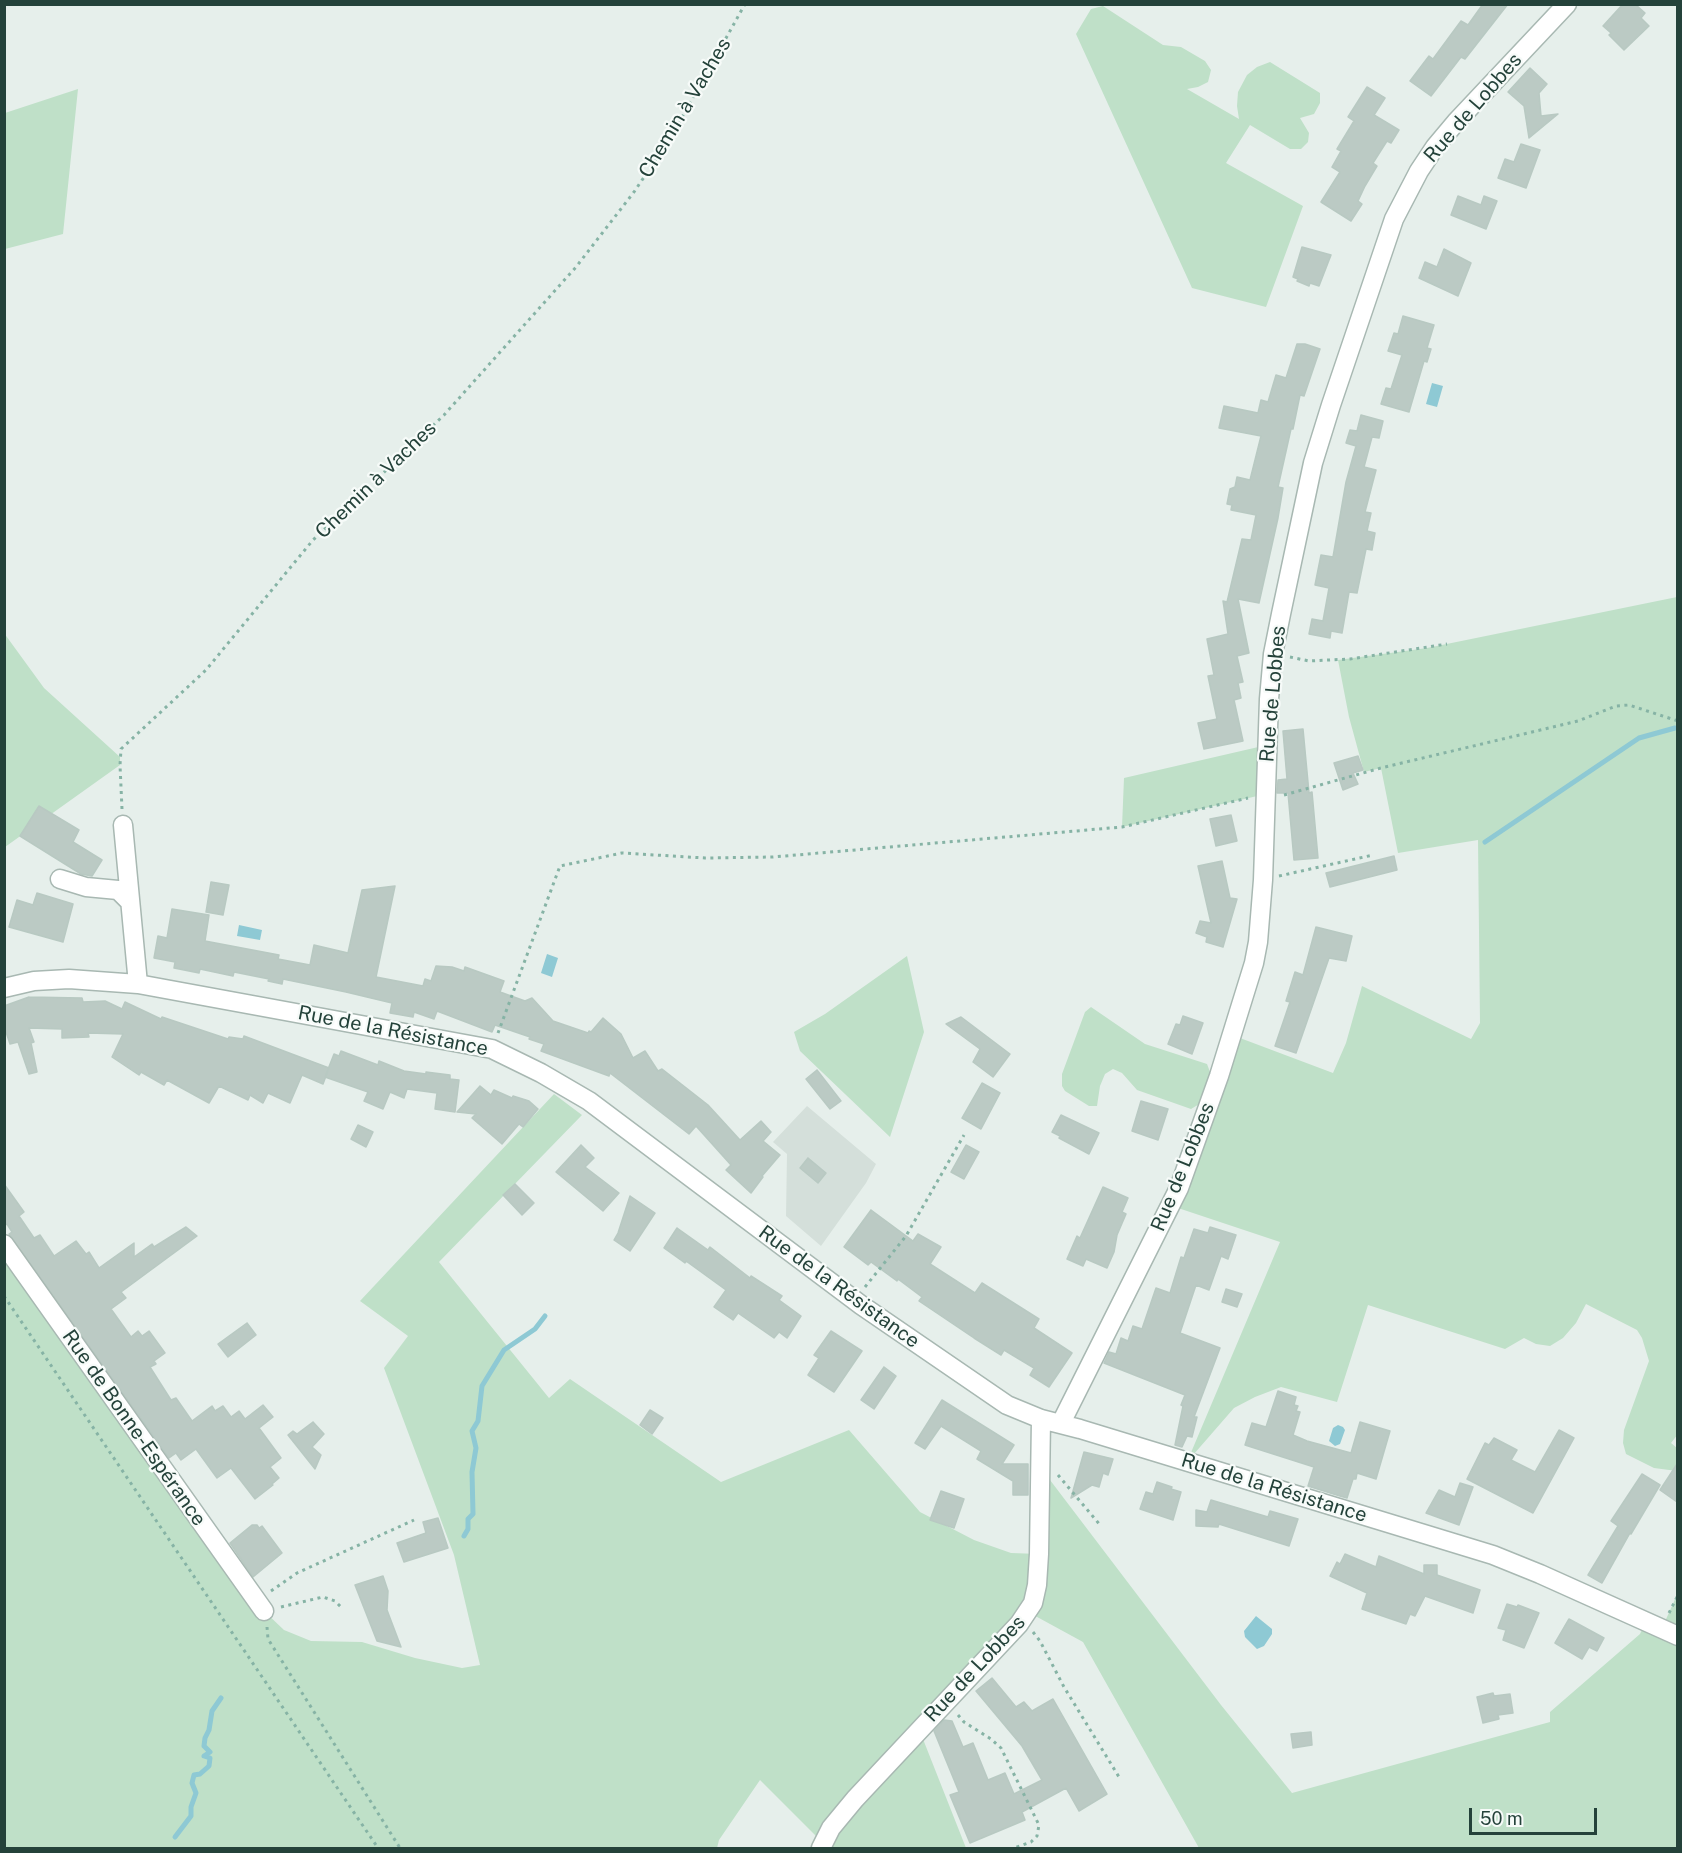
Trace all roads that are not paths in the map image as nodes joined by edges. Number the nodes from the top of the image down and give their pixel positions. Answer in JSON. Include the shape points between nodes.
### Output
{"nodes":[{"id":1,"x":1568,"y":4,"type":"edge"},
{"id":2,"x":123,"y":825,"type":"road end"},
{"id":3,"x":60,"y":879,"type":"dead end"},
{"id":4,"x":130,"y":902,"type":"junction"},
{"id":5,"x":138,"y":984,"type":"junction"},
{"id":6,"x":4,"y":988,"type":"edge"},
{"id":7,"x":4,"y":1244,"type":"edge"},
{"id":8,"x":1041,"y":1419,"type":"junction"},
{"id":9,"x":1061,"y":1423,"type":"junction"},
{"id":10,"x":261,"y":1606,"type":"road end"},
{"id":11,"x":1677,"y":1636,"type":"edge"},
{"id":12,"x":821,"y":1848,"type":"edge"}],
"edges":[{"from":1,"to":9,"type":"street","name":"Rue de Lobbes","via":[[1435,147],[1394,219],[1313,463],[1274,654],[1263,880],[1254,963],[1179,1188]]},
{"from":2,"to":4,"type":"street"},
{"from":3,"to":4,"type":"street","via":[[86,887],[112,888]]},
{"from":4,"to":5,"type":"street"},
{"from":5,"to":6,"type":"street","name":"Rue de la Résistance","via":[[69,979]]},
{"from":5,"to":8,"type":"street","name":"Rue de la Résistance","via":[[492,1049],[589,1101],[854,1300],[983,1391]]},
{"from":7,"to":10,"type":"street","name":"Rue de Bonne-Espérance"},
{"from":8,"to":9,"type":"street","name":"Rue de la Résistance"},
{"from":8,"to":12,"type":"street","name":"Rue de Lobbes","via":[[1037,1585],[1033,1603],[1019,1624],[837,1821]]},
{"from":9,"to":11,"type":"street","name":"Rue de la Résistance","via":[[1493,1555]]}]}
